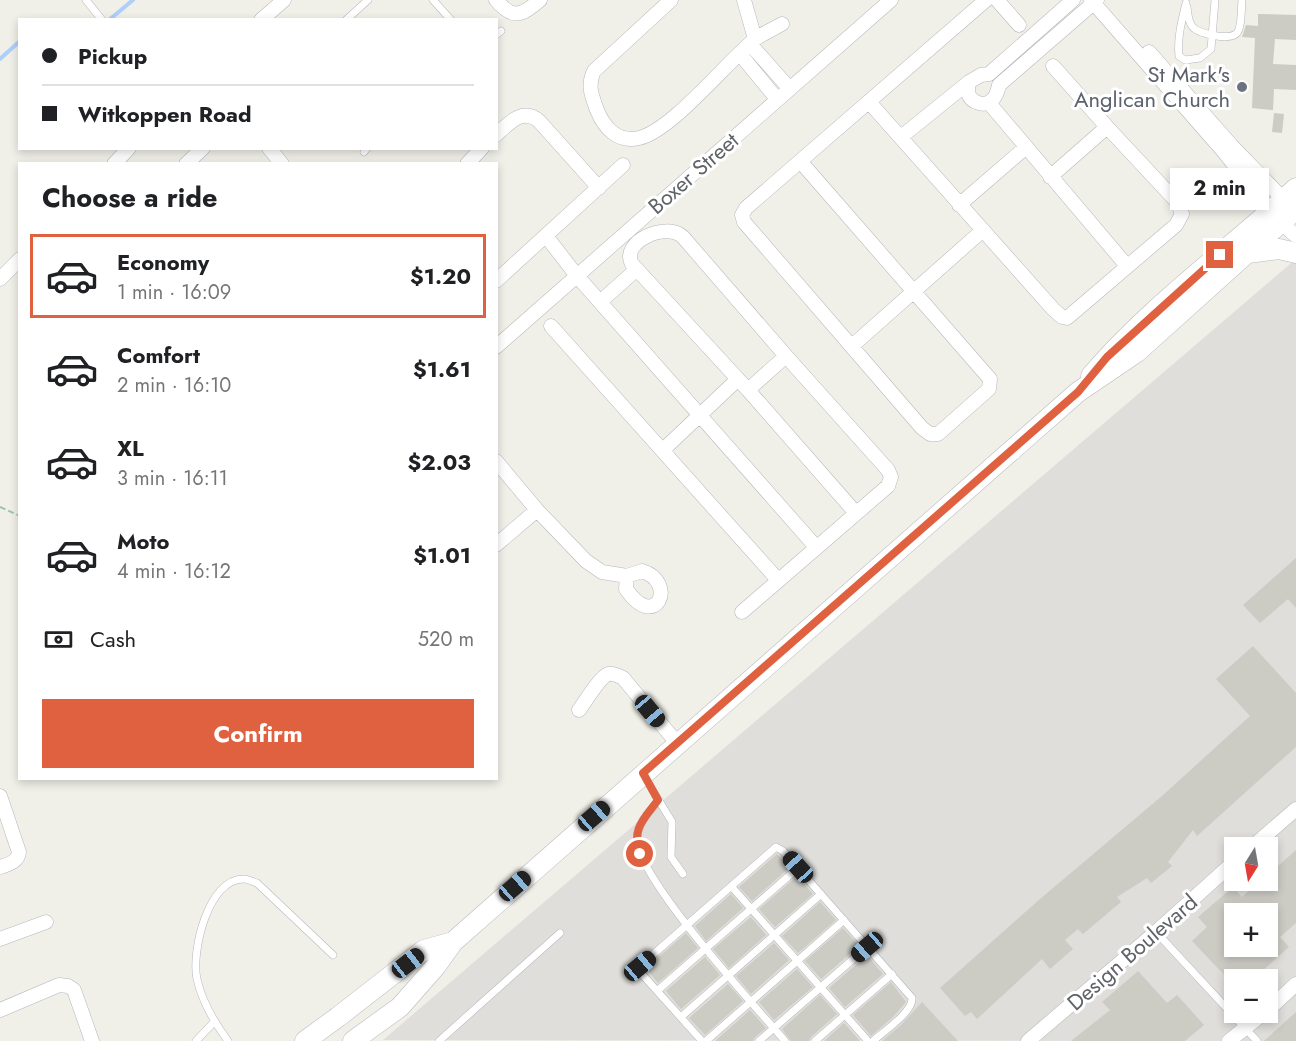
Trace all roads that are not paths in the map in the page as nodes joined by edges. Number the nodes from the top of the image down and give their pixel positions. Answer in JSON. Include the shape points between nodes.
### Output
{"nodes":[{"id":1,"x":86,"y":0,"type":"edge"},
{"id":2,"x":284,"y":0,"type":"edge"},
{"id":3,"x":368,"y":0,"type":"edge"},
{"id":4,"x":433,"y":0,"type":"edge"},
{"id":5,"x":496,"y":0,"type":"edge"},
{"id":6,"x":540,"y":0,"type":"edge"},
{"id":7,"x":671,"y":0,"type":"edge"},
{"id":8,"x":744,"y":0,"type":"edge"},
{"id":9,"x":891,"y":0,"type":"edge"},
{"id":10,"x":986,"y":0,"type":"edge"},
{"id":11,"x":998,"y":0,"type":"edge"},
{"id":12,"x":1073,"y":0,"type":"edge"},
{"id":13,"x":1215,"y":0,"type":"edge"},
{"id":14,"x":1242,"y":0,"type":"edge"},
{"id":15,"x":1096,"y":1,"type":"edge"},
{"id":16,"x":1186,"y":1,"type":"edge"},
{"id":17,"x":99,"y":17,"type":"edge"},
{"id":18,"x":263,"y":18,"type":"edge"},
{"id":19,"x":348,"y":18,"type":"edge"},
{"id":20,"x":449,"y":18,"type":"edge"},
{"id":21,"x":782,"y":24,"type":"dead end"},
{"id":22,"x":1019,"y":25,"type":"dead end"},
{"id":23,"x":1213,"y":35,"type":"junction"},
{"id":24,"x":1025,"y":42,"type":"junction"},
{"id":25,"x":748,"y":46,"type":"junction"},
{"id":26,"x":1036,"y":53,"type":"junction"},
{"id":27,"x":1053,"y":66,"type":"dead end"},
{"id":28,"x":969,"y":82,"type":"junction"},
{"id":29,"x":789,"y":88,"type":"junction"},
{"id":30,"x":777,"y":99,"type":"junction"},
{"id":31,"x":869,"y":102,"type":"junction"},
{"id":32,"x":989,"y":103,"type":"junction"},
{"id":33,"x":1107,"y":127,"type":"junction"},
{"id":34,"x":498,"y":133,"type":"edge"},
{"id":35,"x":901,"y":137,"type":"junction"},
{"id":36,"x":1025,"y":148,"type":"junction"},
{"id":37,"x":127,"y":150,"type":"edge"},
{"id":38,"x":271,"y":150,"type":"edge"},
{"id":39,"x":480,"y":150,"type":"edge"},
{"id":40,"x":800,"y":161,"type":"junction"},
{"id":41,"x":116,"y":162,"type":"edge"},
{"id":42,"x":280,"y":162,"type":"edge"},
{"id":43,"x":469,"y":162,"type":"edge"},
{"id":44,"x":623,"y":165,"type":"dead end"},
{"id":45,"x":1050,"y":177,"type":"junction"},
{"id":46,"x":599,"y":188,"type":"junction"},
{"id":47,"x":959,"y":205,"type":"junction"},
{"id":48,"x":1289,"y":211,"type":"edge"},
{"id":49,"x":983,"y":230,"type":"junction"},
{"id":50,"x":546,"y":236,"type":"junction"},
{"id":51,"x":1248,"y":253,"type":"junction"},
{"id":52,"x":1296,"y":253,"type":"edge"},
{"id":53,"x":18,"y":261,"type":"edge"},
{"id":54,"x":1126,"y":266,"type":"junction"},
{"id":55,"x":637,"y":268,"type":"junction"},
{"id":56,"x":577,"y":276,"type":"junction"},
{"id":57,"x":498,"y":278,"type":"edge"},
{"id":58,"x":0,"y":279,"type":"edge"},
{"id":59,"x":912,"y":291,"type":"junction"},
{"id":60,"x":600,"y":302,"type":"junction"},
{"id":61,"x":551,"y":326,"type":"dead end"},
{"id":62,"x":498,"y":345,"type":"edge"},
{"id":63,"x":852,"y":346,"type":"junction"},
{"id":64,"x":786,"y":356,"type":"junction"},
{"id":65,"x":738,"y":379,"type":"junction"},
{"id":66,"x":748,"y":390,"type":"junction"},
{"id":67,"x":1078,"y":392,"type":"junction"},
{"id":68,"x":699,"y":415,"type":"junction"},
{"id":69,"x":663,"y":450,"type":"junction"},
{"id":70,"x":498,"y":463,"type":"edge"},
{"id":71,"x":537,"y":510,"type":"junction"},
{"id":72,"x":855,"y":512,"type":"junction"},
{"id":73,"x":498,"y":543,"type":"edge"},
{"id":74,"x":816,"y":547,"type":"junction"},
{"id":75,"x":627,"y":576,"type":"dead end"},
{"id":76,"x":778,"y":580,"type":"junction"},
{"id":77,"x":742,"y":612,"type":"dead end"},
{"id":78,"x":579,"y":710,"type":"dead end"},
{"id":79,"x":677,"y":743,"type":"junction"},
{"id":80,"x":643,"y":773,"type":"junction"},
{"id":81,"x":0,"y":796,"type":"edge"},
{"id":82,"x":658,"y":800,"type":"junction"},
{"id":83,"x":1296,"y":809,"type":"edge"},
{"id":84,"x":1264,"y":837,"type":"edge"},
{"id":85,"x":0,"y":867,"type":"edge"},
{"id":86,"x":798,"y":867,"type":"junction"},
{"id":87,"x":1224,"y":871,"type":"edge"},
{"id":88,"x":684,"y":874,"type":"dead end"},
{"id":89,"x":731,"y":886,"type":"junction"},
{"id":90,"x":821,"y":894,"type":"junction"},
{"id":91,"x":751,"y":909,"type":"junction"},
{"id":92,"x":844,"y":920,"type":"junction"},
{"id":93,"x":46,"y":922,"type":"dead end"},
{"id":94,"x":688,"y":926,"type":"junction"},
{"id":95,"x":1156,"y":932,"type":"junction"},
{"id":96,"x":560,"y":933,"type":"dead end"},
{"id":97,"x":774,"y":935,"type":"junction"},
{"id":98,"x":0,"y":939,"type":"edge"},
{"id":99,"x":453,"y":942,"type":"junction"},
{"id":100,"x":867,"y":947,"type":"junction"},
{"id":101,"x":706,"y":948,"type":"junction"},
{"id":102,"x":333,"y":956,"type":"dead end"},
{"id":103,"x":797,"y":961,"type":"junction"},
{"id":104,"x":892,"y":974,"type":"junction"},
{"id":105,"x":729,"y":975,"type":"junction"},
{"id":106,"x":1296,"y":984,"type":"edge"},
{"id":107,"x":821,"y":987,"type":"junction"},
{"id":108,"x":657,"y":991,"type":"junction"},
{"id":109,"x":1278,"y":1000,"type":"edge"},
{"id":110,"x":752,"y":1001,"type":"junction"},
{"id":111,"x":0,"y":1010,"type":"edge"},
{"id":112,"x":845,"y":1015,"type":"junction"},
{"id":113,"x":681,"y":1017,"type":"junction"},
{"id":114,"x":214,"y":1023,"type":"junction"},
{"id":115,"x":1253,"y":1023,"type":"edge"},
{"id":116,"x":774,"y":1028,"type":"junction"},
{"id":117,"x":1238,"y":1036,"type":"edge"},
{"id":118,"x":92,"y":1041,"type":"edge"},
{"id":119,"x":196,"y":1041,"type":"edge"},
{"id":120,"x":228,"y":1041,"type":"edge"},
{"id":121,"x":304,"y":1041,"type":"edge"},
{"id":122,"x":353,"y":1041,"type":"edge"},
{"id":123,"x":439,"y":1041,"type":"edge"},
{"id":124,"x":704,"y":1041,"type":"edge"},
{"id":125,"x":759,"y":1041,"type":"edge"},
{"id":126,"x":785,"y":1041,"type":"edge"},
{"id":127,"x":815,"y":1041,"type":"edge"},
{"id":128,"x":868,"y":1041,"type":"edge"},
{"id":129,"x":873,"y":1041,"type":"edge"},
{"id":130,"x":1028,"y":1041,"type":"edge"},
{"id":131,"x":1257,"y":1041,"type":"edge"}],
"edges":[{"from":1,"to":17,"type":"lane"},
{"from":2,"to":18,"type":"street"},
{"from":3,"to":19,"type":"lane"},
{"from":4,"to":20,"type":"lane"},
{"from":5,"to":6,"type":"street","via":[[506,12],[519,14]]},
{"from":7,"to":25,"type":"street","via":[[591,77],[590,92],[600,118],[614,134],[638,139],[655,131]]},
{"from":8,"to":25,"type":"street"},
{"from":9,"to":29,"type":"street","name":"Boxer Street"},
{"from":10,"to":31,"type":"street"},
{"from":11,"to":22,"type":"street"},
{"from":12,"to":24,"type":"street"},
{"from":13,"to":23,"type":"lane"},
{"from":14,"to":23,"type":"lane","via":[[1235,35]]},
{"from":15,"to":26,"type":"street"},
{"from":15,"to":48,"type":"street","via":[[1171,75]]},
{"from":16,"to":23,"type":"lane","via":[[1193,29]]},
{"from":16,"to":23,"type":"lane","via":[[1179,49],[1182,59],[1206,54]]},
{"from":21,"to":25,"type":"street"},
{"from":24,"to":26,"type":"street"},
{"from":24,"to":28,"type":"street","via":[[989,74]]},
{"from":25,"to":29,"type":"street"},
{"from":25,"to":30,"type":"street"},
{"from":26,"to":32,"type":"street","via":[[999,85]]},
{"from":27,"to":33,"type":"street"},
{"from":28,"to":32,"type":"street","via":[[970,97]]},
{"from":28,"to":35,"type":"street"},
{"from":29,"to":30,"type":"street","name":"Boxer Street"},
{"from":30,"to":56,"type":"street","name":"Boxer Street"},
{"from":31,"to":35,"type":"street"},
{"from":31,"to":40,"type":"street"},
{"from":32,"to":36,"type":"street"},
{"from":33,"to":45,"type":"street"},
{"from":33,"to":54,"type":"street","via":[[1181,209],[1176,225]]},
{"from":34,"to":46,"type":"street","via":[[518,118],[531,115]]},
{"from":35,"to":47,"type":"street"},
{"from":36,"to":45,"type":"street"},
{"from":36,"to":47,"type":"street"},
{"from":37,"to":41,"type":"street"},
{"from":38,"to":42,"type":"street"},
{"from":39,"to":43,"type":"street"},
{"from":40,"to":59,"type":"street"},
{"from":40,"to":63,"type":"street","via":[[746,208],[742,217]]},
{"from":44,"to":46,"type":"street"},
{"from":45,"to":54,"type":"street"},
{"from":46,"to":50,"type":"street"},
{"from":47,"to":49,"type":"street"},
{"from":48,"to":51,"type":"main road"},
{"from":48,"to":67,"type":"main road","via":[[1153,314],[1107,357]]},
{"from":49,"to":54,"type":"street","via":[[1065,318]]},
{"from":49,"to":59,"type":"street"},
{"from":50,"to":56,"type":"street"},
{"from":50,"to":57,"type":"street"},
{"from":51,"to":52,"type":"main road","via":[[1279,249]]},
{"from":51,"to":67,"type":"main road","via":[[1137,352]]},
{"from":53,"to":58,"type":"street"},
{"from":55,"to":60,"type":"street"},
{"from":55,"to":64,"type":"street","via":[[629,255],[640,242],[664,230],[679,233]]},
{"from":55,"to":65,"type":"street"},
{"from":56,"to":60,"type":"street"},
{"from":56,"to":62,"type":"street","name":"Boxer Street"},
{"from":59,"to":63,"type":"street"},
{"from":59,"to":63,"type":"street","via":[[989,377],[987,392],[938,434],[930,434]]},
{"from":60,"to":68,"type":"street"},
{"from":61,"to":69,"type":"street"},
{"from":64,"to":66,"type":"street"},
{"from":64,"to":72,"type":"street","via":[[888,470],[888,486]]},
{"from":65,"to":66,"type":"street"},
{"from":65,"to":68,"type":"street"},
{"from":66,"to":72,"type":"street"},
{"from":67,"to":79,"type":"main road"},
{"from":68,"to":69,"type":"street"},
{"from":68,"to":74,"type":"street"},
{"from":69,"to":76,"type":"street"},
{"from":70,"to":71,"type":"street"},
{"from":71,"to":73,"type":"street"},
{"from":71,"to":75,"type":"street","via":[[593,567]]},
{"from":72,"to":74,"type":"street"},
{"from":74,"to":76,"type":"street"},
{"from":76,"to":77,"type":"street"},
{"from":78,"to":79,"type":"street","via":[[602,678],[617,675]]},
{"from":79,"to":80,"type":"main road"},
{"from":80,"to":82,"type":"lane"},
{"from":80,"to":99,"type":"main road"},
{"from":81,"to":85,"type":"street","via":[[19,852],[17,859]]},
{"from":82,"to":88,"type":"lane","via":[[672,822],[671,857]]},
{"from":82,"to":94,"type":"lane","via":[[640,824],[637,845],[648,870]]},
{"from":83,"to":84,"type":"street"},
{"from":86,"to":89,"type":"lane","via":[[776,847]]},
{"from":86,"to":90,"type":"lane"},
{"from":86,"to":91,"type":"lane"},
{"from":87,"to":95,"type":"street","name":"Design Boulevard"},
{"from":89,"to":91,"type":"lane"},
{"from":89,"to":94,"type":"lane"},
{"from":90,"to":92,"type":"lane"},
{"from":90,"to":97,"type":"lane"},
{"from":91,"to":97,"type":"lane"},
{"from":91,"to":101,"type":"lane"},
{"from":92,"to":100,"type":"lane"},
{"from":92,"to":103,"type":"lane"},
{"from":93,"to":98,"type":"street"},
{"from":94,"to":101,"type":"lane"},
{"from":94,"to":108,"type":"lane","via":[[640,966],[641,973]]},
{"from":95,"to":117,"type":"lane"},
{"from":95,"to":130,"type":"street","name":"Design Boulevard"},
{"from":96,"to":123,"type":"lane"},
{"from":97,"to":103,"type":"lane"},
{"from":97,"to":105,"type":"lane"},
{"from":99,"to":121,"type":"main road","via":[[424,950]]},
{"from":99,"to":122,"type":"main road","via":[[400,1007]]},
{"from":100,"to":104,"type":"lane"},
{"from":100,"to":107,"type":"lane"},
{"from":101,"to":105,"type":"lane"},
{"from":101,"to":108,"type":"lane"},
{"from":102,"to":114,"type":"lane","via":[[257,883],[235,880],[205,915],[196,950],[196,977]]},
{"from":103,"to":107,"type":"lane"},
{"from":103,"to":110,"type":"lane"},
{"from":104,"to":112,"type":"lane"},
{"from":104,"to":129,"type":"lane","via":[[913,1003]]},
{"from":105,"to":110,"type":"lane"},
{"from":105,"to":113,"type":"lane"},
{"from":106,"to":109,"type":"street"},
{"from":107,"to":112,"type":"lane"},
{"from":107,"to":116,"type":"lane"},
{"from":108,"to":113,"type":"lane"},
{"from":110,"to":116,"type":"lane"},
{"from":110,"to":124,"type":"lane"},
{"from":111,"to":118,"type":"street","via":[[59,985],[68,986],[74,990]]},
{"from":112,"to":127,"type":"lane"},
{"from":112,"to":128,"type":"lane"},
{"from":113,"to":124,"type":"lane"},
{"from":114,"to":119,"type":"lane"},
{"from":114,"to":120,"type":"lane"},
{"from":115,"to":117,"type":"street"},
{"from":116,"to":125,"type":"lane"},
{"from":116,"to":126,"type":"lane"},
{"from":117,"to":131,"type":"lane"}]}
